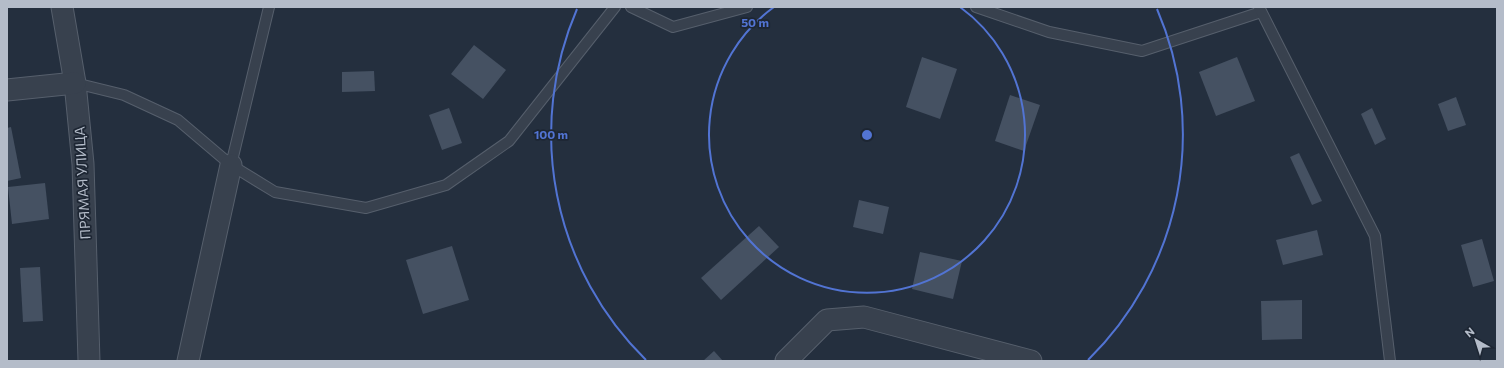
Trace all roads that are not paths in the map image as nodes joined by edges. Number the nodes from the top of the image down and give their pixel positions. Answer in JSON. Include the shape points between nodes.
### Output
{"nodes":[{"id":1,"x":62,"y":7,"type":"edge"},
{"id":2,"x":269,"y":7,"type":"edge"},
{"id":3,"x":615,"y":7,"type":"edge"},
{"id":4,"x":631,"y":7,"type":"edge"},
{"id":5,"x":747,"y":7,"type":"edge"},
{"id":6,"x":976,"y":7,"type":"edge"},
{"id":7,"x":1260,"y":10,"type":"edge"},
{"id":8,"x":75,"y":83,"type":"junction"},
{"id":9,"x":7,"y":90,"type":"edge"},
{"id":10,"x":231,"y":165,"type":"junction"},
{"id":11,"x":89,"y":361,"type":"edge"},
{"id":12,"x":188,"y":361,"type":"edge"},
{"id":13,"x":786,"y":361,"type":"edge"},
{"id":14,"x":1031,"y":361,"type":"edge"},
{"id":15,"x":1390,"y":361,"type":"edge"}],
"edges":[{"from":1,"to":8,"type":"street","name":"ПРЯМАЯ УЛИЦА"},
{"from":2,"to":10,"type":"lane"},
{"from":3,"to":10,"type":"lane","via":[[510,141],[446,185],[366,208],[274,192]]},
{"from":4,"to":5,"type":"lane","via":[[673,27]]},
{"from":6,"to":7,"type":"lane","via":[[1049,32],[1142,51]]},
{"from":7,"to":15,"type":"lane","via":[[1375,236]]},
{"from":8,"to":9,"type":"street"},
{"from":8,"to":10,"type":"lane","via":[[124,95],[178,120]]},
{"from":8,"to":11,"type":"street","name":"ПРЯМАЯ УЛИЦА","via":[[83,164]]},
{"from":10,"to":12,"type":"street"},
{"from":13,"to":14,"type":"street","via":[[827,320],[864,317]]}]}
